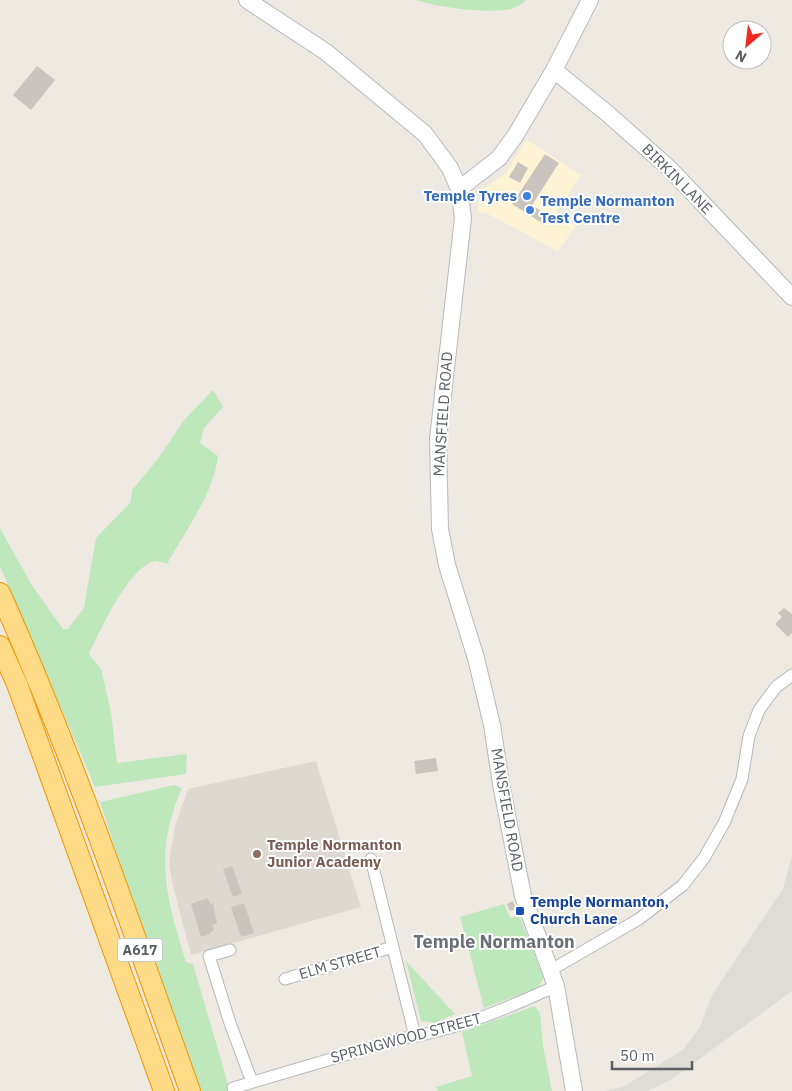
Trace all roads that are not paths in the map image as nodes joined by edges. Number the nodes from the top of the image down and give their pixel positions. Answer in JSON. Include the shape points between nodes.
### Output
{"nodes":[{"id":1,"x":247,"y":0,"type":"edge"},
{"id":2,"x":590,"y":0,"type":"edge"},
{"id":3,"x":554,"y":70,"type":"junction"},
{"id":4,"x":459,"y":189,"type":"junction"},
{"id":5,"x":792,"y":297,"type":"edge"},
{"id":6,"x":0,"y":593,"type":"edge"},
{"id":7,"x":0,"y":646,"type":"edge"},
{"id":8,"x":792,"y":675,"type":"edge"},
{"id":9,"x":371,"y":859,"type":"dead end"},
{"id":10,"x":393,"y":947,"type":"junction"},
{"id":11,"x":230,"y":950,"type":"dead end"},
{"id":12,"x":551,"y":970,"type":"junction"},
{"id":13,"x":285,"y":979,"type":"dead end"},
{"id":14,"x":556,"y":986,"type":"junction"},
{"id":15,"x":414,"y":1036,"type":"junction"},
{"id":16,"x":252,"y":1082,"type":"junction"},
{"id":17,"x":233,"y":1088,"type":"dead end"},
{"id":18,"x":164,"y":1091,"type":"edge"},
{"id":19,"x":190,"y":1091,"type":"edge"},
{"id":20,"x":574,"y":1091,"type":"edge"}],
"edges":[{"from":1,"to":4,"type":"main road","name":"MANSFIELD ROAD","via":[[326,52],[426,134],[450,168]]},
{"from":2,"to":3,"type":"main road"},
{"from":3,"to":4,"type":"main road","via":[[499,158]]},
{"from":3,"to":5,"type":"main road","name":"BIRKIN LANE","via":[[669,168]]},
{"from":4,"to":12,"type":"main road","name":"MANSFIELD ROAD","via":[[463,218],[438,439],[440,529],[492,725],[522,896]]},
{"from":6,"to":19,"type":"highway","number":"A617","via":[[37,675],[90,809]]},
{"from":7,"to":18,"type":"highway","number":"A617","via":[[49,770]]},
{"from":8,"to":12,"type":"street","via":[[776,687],[759,710],[749,736],[742,779],[724,823],[704,858],[683,885],[639,919]]},
{"from":9,"to":10,"type":"street"},
{"from":10,"to":13,"type":"street","name":"ELM STREET"},
{"from":10,"to":15,"type":"street","name":"ELM STREET"},
{"from":11,"to":16,"type":"street","via":[[209,956]]},
{"from":12,"to":14,"type":"main road","name":"MANSFIELD ROAD"},
{"from":14,"to":15,"type":"street","name":"SPRINGWOOD STREET","via":[[498,1012]]},
{"from":14,"to":20,"type":"main road","name":"MANSFIELD ROAD"},
{"from":15,"to":16,"type":"street","name":"SPRINGWOOD STREET"},
{"from":16,"to":17,"type":"street","name":"SPRINGWOOD STREET"}]}
